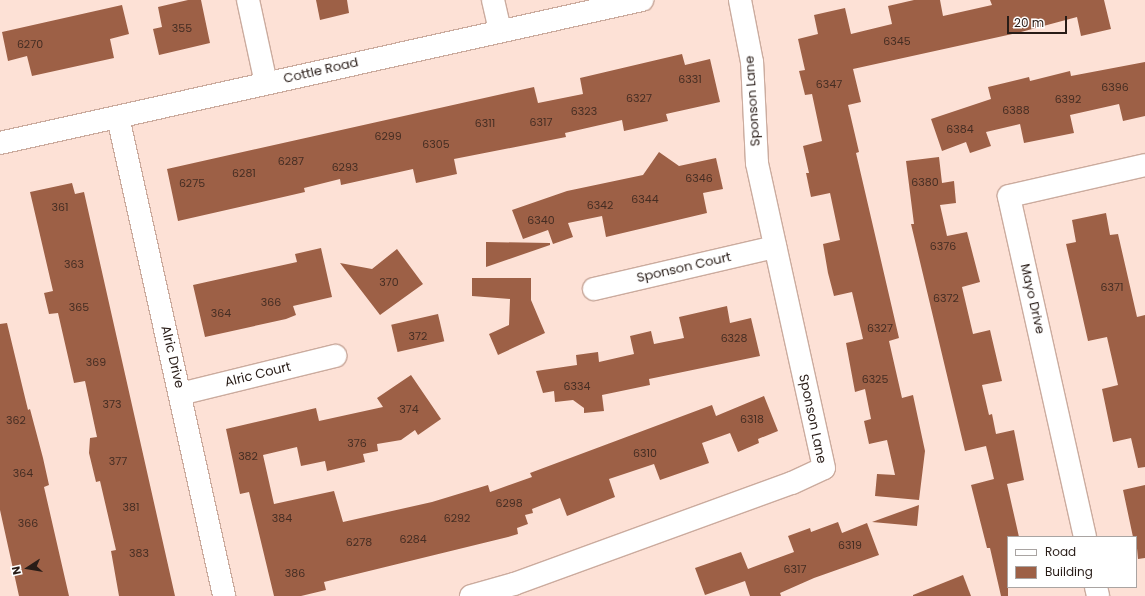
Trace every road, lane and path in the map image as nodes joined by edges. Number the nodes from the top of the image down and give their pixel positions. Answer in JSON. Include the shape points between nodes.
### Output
{"nodes":[{"id":1,"x":248,"y":0,"type":"edge"},
{"id":2,"x":494,"y":0,"type":"edge"},
{"id":3,"x":642,"y":0,"type":"edge"},
{"id":4,"x":740,"y":0,"type":"edge"},
{"id":5,"x":500,"y":31,"type":"junction"},
{"id":6,"x":266,"y":83,"type":"junction"},
{"id":7,"x":118,"y":118,"type":"junction"},
{"id":8,"x":0,"y":143,"type":"edge"},
{"id":9,"x":1145,"y":165,"type":"edge"},
{"id":10,"x":775,"y":247,"type":"junction"},
{"id":11,"x":594,"y":289,"type":"dead end"},
{"id":12,"x":335,"y":356,"type":"dead end"},
{"id":13,"x":180,"y":394,"type":"junction"},
{"id":14,"x":1085,"y":536,"type":"edge"},
{"id":15,"x":224,"y":596,"type":"edge"},
{"id":16,"x":471,"y":596,"type":"edge"}],
"edges":[{"from":1,"to":6,"type":"street"},
{"from":2,"to":5,"type":"street"},
{"from":3,"to":5,"type":"street","name":"Cottle Road"},
{"from":4,"to":10,"type":"street","name":"Sponson Lane","via":[[752,62],[757,163]]},
{"from":5,"to":6,"type":"street","name":"Cottle Road"},
{"from":6,"to":7,"type":"street","name":"Cottle Road"},
{"from":7,"to":8,"type":"street","name":"Cottle Road"},
{"from":7,"to":13,"type":"street","name":"Alric Drive"},
{"from":9,"to":14,"type":"street","name":"Mayo Drive","via":[[1009,196]]},
{"from":10,"to":11,"type":"street","name":"Sponson Court"},
{"from":10,"to":16,"type":"street","name":"Sponson Lane","via":[[824,468],[792,483],[528,579]]},
{"from":12,"to":13,"type":"street","name":"Alric Court"},
{"from":13,"to":15,"type":"street","name":"Alric Drive"}]}
